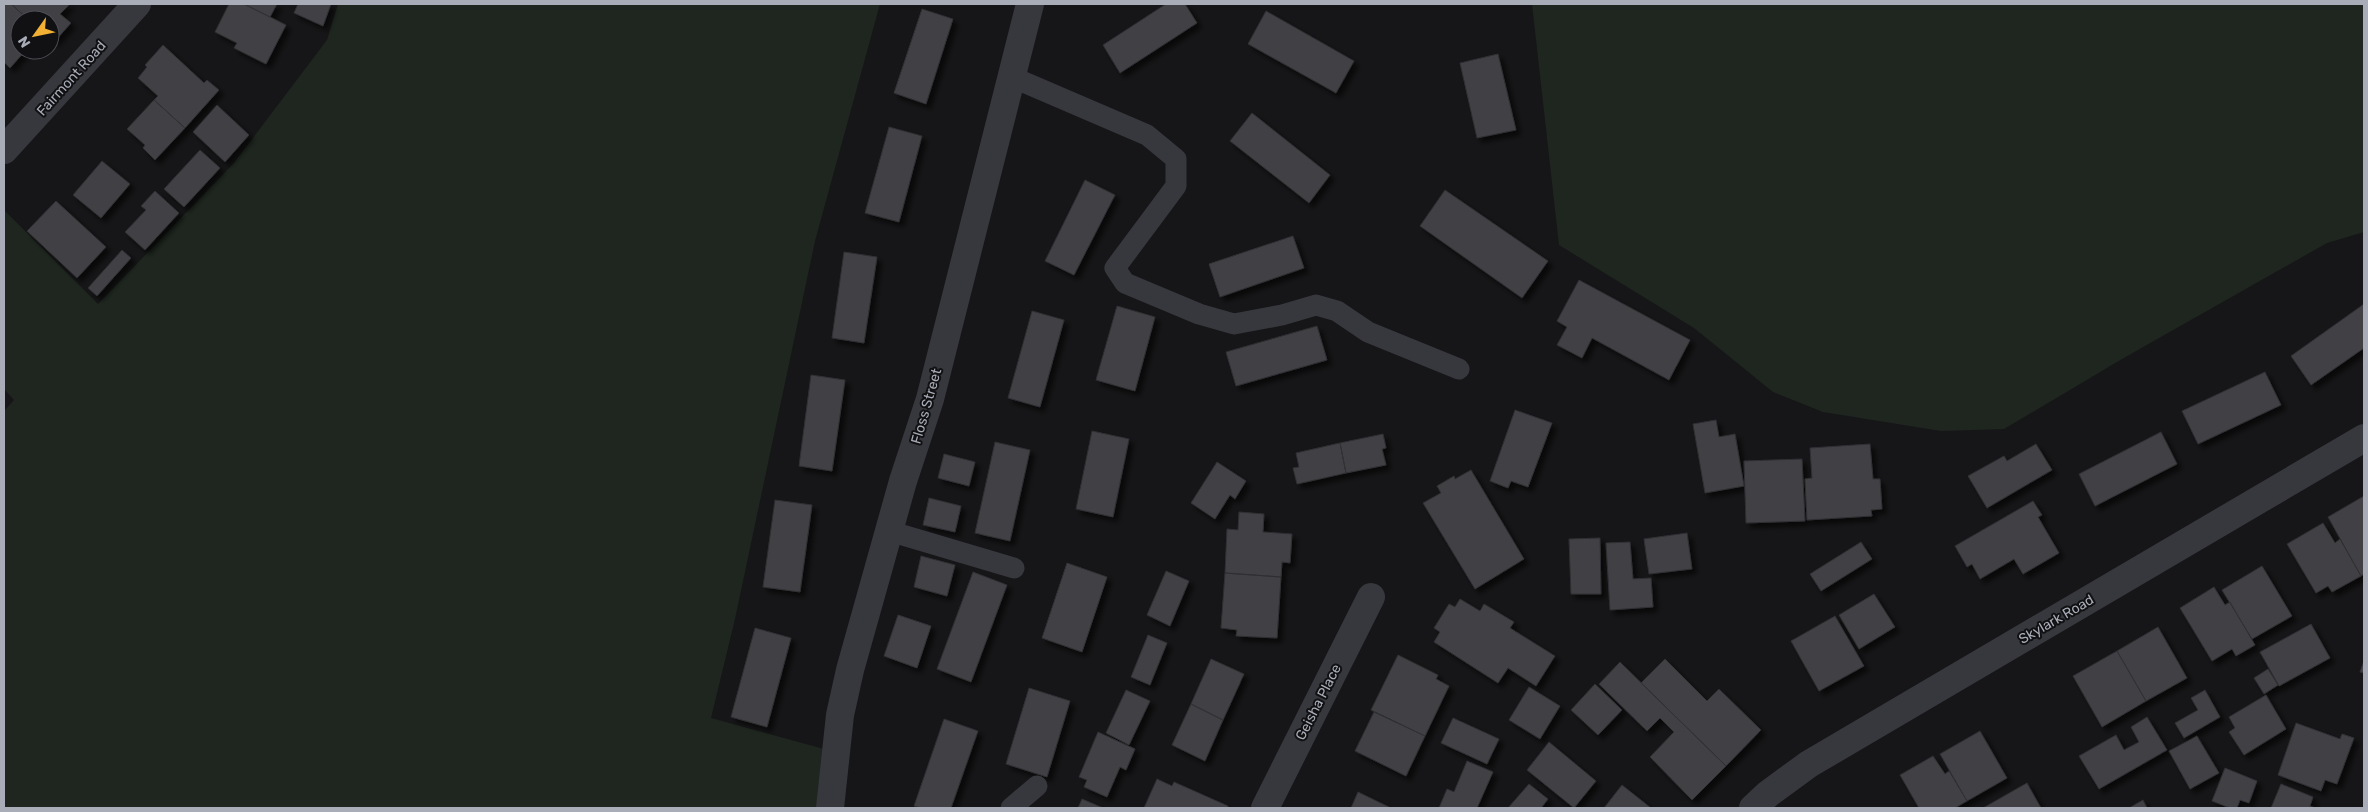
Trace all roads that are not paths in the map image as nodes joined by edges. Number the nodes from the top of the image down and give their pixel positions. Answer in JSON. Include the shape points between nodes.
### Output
{"nodes":[{"id":1,"x":137,"y":4,"type":"edge"},
{"id":2,"x":1030,"y":4,"type":"edge"},
{"id":3,"x":1012,"y":77,"type":"junction"},
{"id":4,"x":4,"y":150,"type":"edge"},
{"id":5,"x":1459,"y":369,"type":"dead end"},
{"id":6,"x":2364,"y":438,"type":"edge"},
{"id":7,"x":889,"y":531,"type":"junction"},
{"id":8,"x":1014,"y":568,"type":"dead end"},
{"id":9,"x":1372,"y":597,"type":"dead end"},
{"id":10,"x":1037,"y":786,"type":"dead end"},
{"id":11,"x":830,"y":808,"type":"edge"},
{"id":12,"x":1011,"y":808,"type":"edge"},
{"id":13,"x":1265,"y":808,"type":"edge"},
{"id":14,"x":1753,"y":808,"type":"edge"}],
"edges":[{"from":1,"to":4,"type":"street","name":"Fairmont Road"},
{"from":2,"to":3,"type":"street","name":"Floss Street"},
{"from":3,"to":5,"type":"lane","via":[[1147,135],[1176,158],[1176,186],[1115,268],[1125,283],[1199,314],[1234,324],[1316,305],[1337,310],[1368,332]]},
{"from":3,"to":7,"type":"street","name":"Floss Street","via":[[930,399]]},
{"from":6,"to":14,"type":"street","name":"Skylark Road","via":[[1809,764]]},
{"from":7,"to":8,"type":"lane"},
{"from":7,"to":11,"type":"street","name":"Floss Street","via":[[840,715]]},
{"from":9,"to":13,"type":"street","name":"Geisha Place"},
{"from":10,"to":12,"type":"lane"}]}
